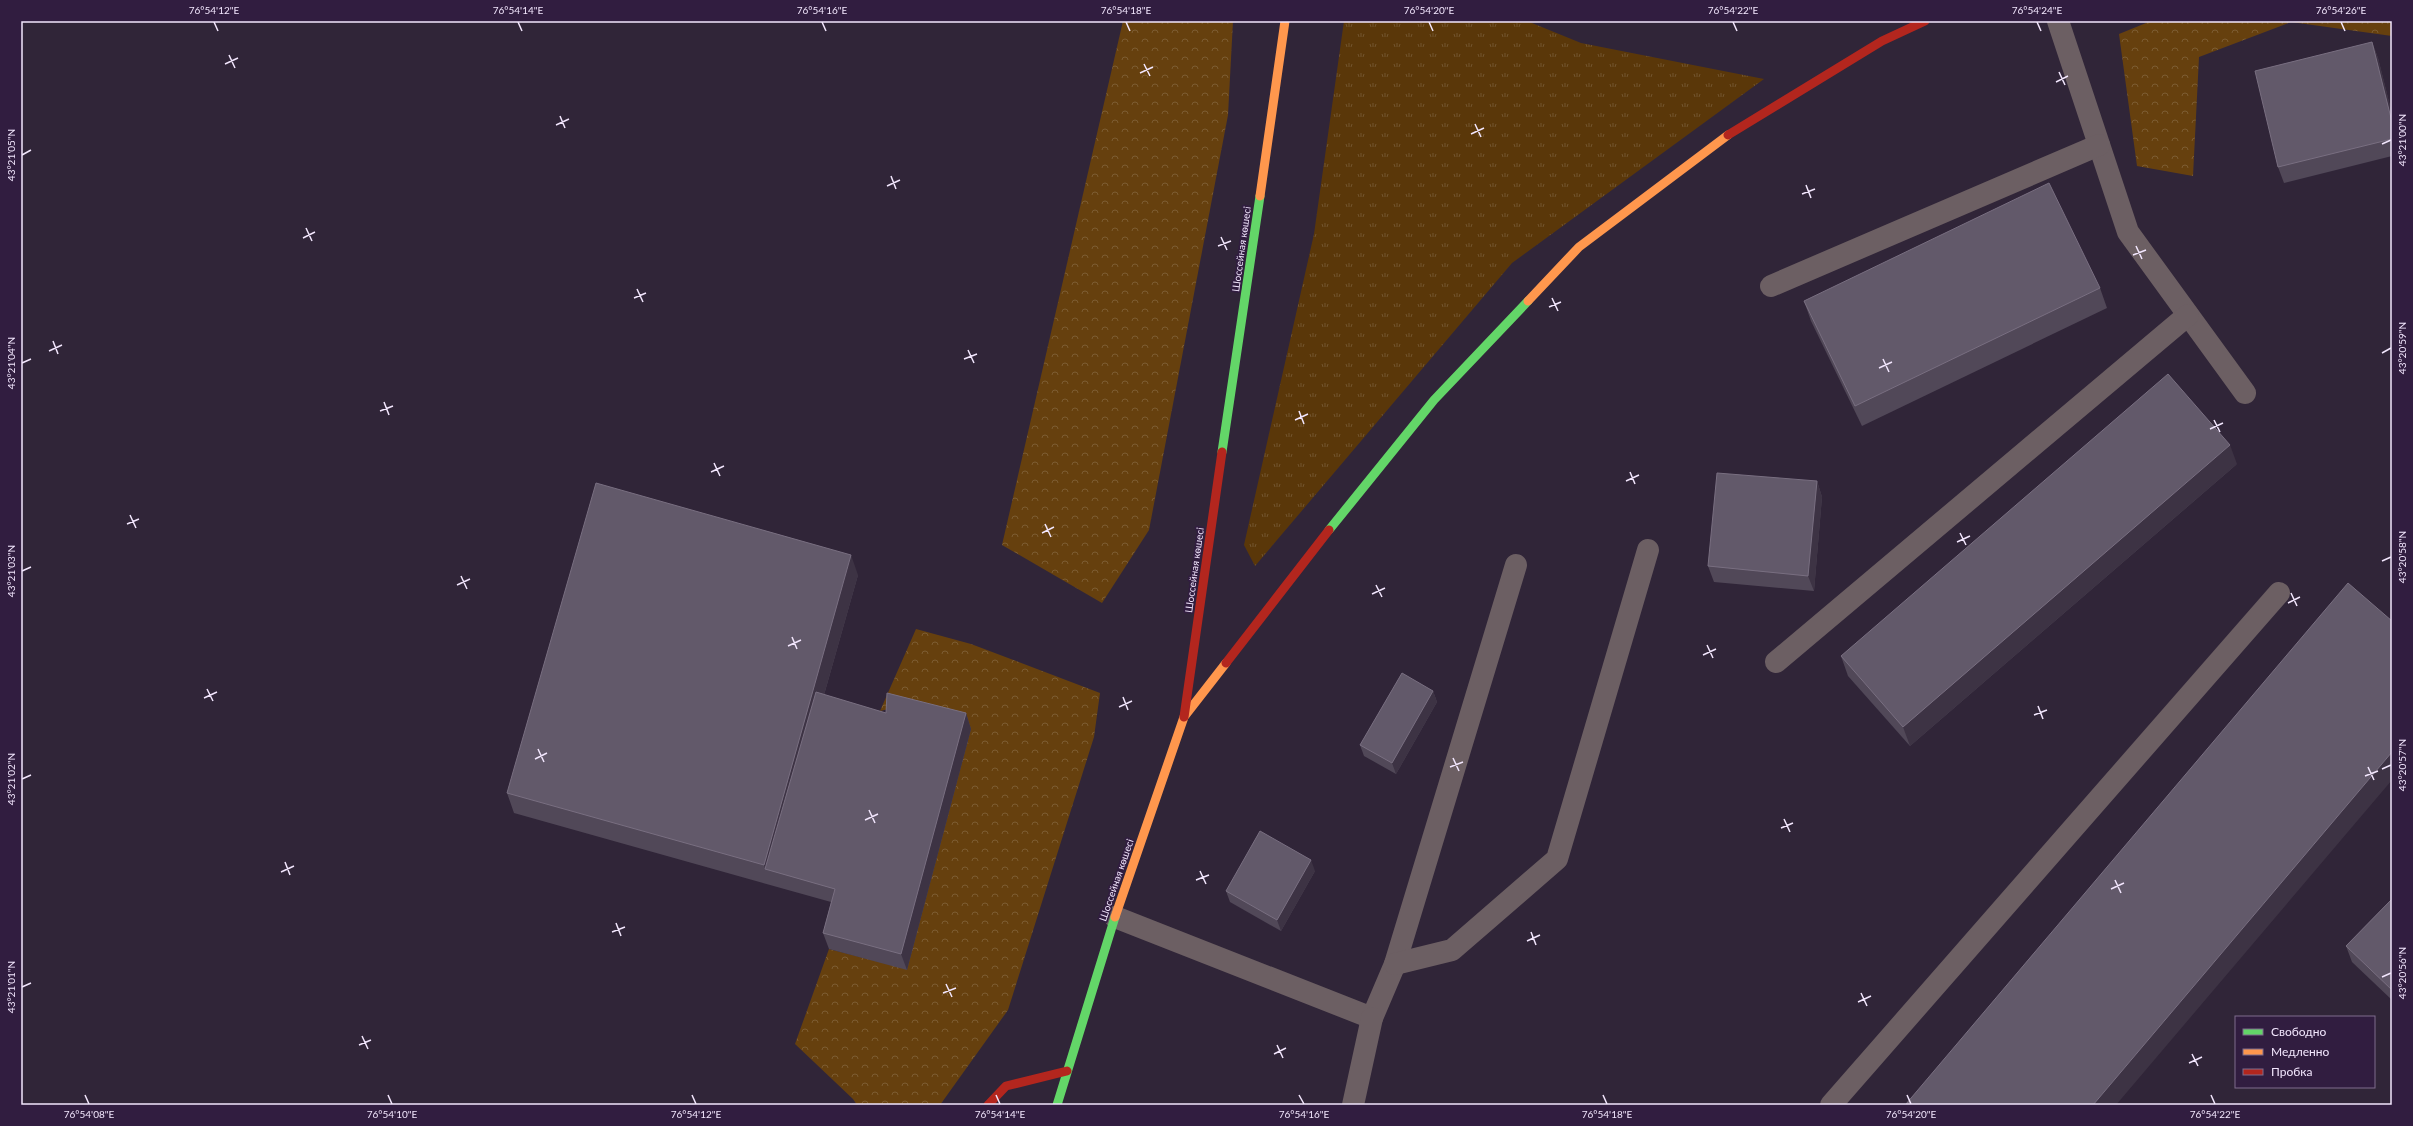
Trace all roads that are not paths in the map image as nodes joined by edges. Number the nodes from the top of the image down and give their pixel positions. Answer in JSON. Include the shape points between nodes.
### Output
{"nodes":[{"id":1,"x":1284,"y":21,"type":"edge"},
{"id":2,"x":1925,"y":21,"type":"edge"},
{"id":3,"x":2058,"y":21,"type":"edge"},
{"id":4,"x":2099,"y":145,"type":"junction"},
{"id":5,"x":1771,"y":286,"type":"dead end"},
{"id":6,"x":2188,"y":315,"type":"junction"},
{"id":7,"x":2245,"y":393,"type":"dead end"},
{"id":8,"x":1648,"y":550,"type":"dead end"},
{"id":9,"x":1516,"y":565,"type":"dead end"},
{"id":10,"x":2279,"y":593,"type":"dead end"},
{"id":11,"x":1776,"y":662,"type":"dead end"},
{"id":12,"x":1184,"y":716,"type":"junction"},
{"id":13,"x":1115,"y":916,"type":"junction"},
{"id":14,"x":1395,"y":964,"type":"junction"},
{"id":15,"x":1372,"y":1018,"type":"junction"},
{"id":16,"x":1067,"y":1071,"type":"junction"},
{"id":17,"x":988,"y":1105,"type":"edge"},
{"id":18,"x":1057,"y":1105,"type":"edge"},
{"id":19,"x":1353,"y":1105,"type":"edge"},
{"id":20,"x":1830,"y":1105,"type":"edge"}],
"edges":[{"from":1,"to":12,"type":"main road","name":"Шоссейная көшесі"},
{"from":2,"to":12,"type":"main road","via":[[1882,41],[1731,133],[1579,247],[1434,400],[1304,561]]},
{"from":3,"to":4,"type":"lane"},
{"from":4,"to":5,"type":"lane"},
{"from":4,"to":6,"type":"lane","via":[[2128,232]]},
{"from":6,"to":7,"type":"lane"},
{"from":6,"to":11,"type":"lane"},
{"from":8,"to":14,"type":"lane","via":[[1557,859],[1452,950]]},
{"from":9,"to":14,"type":"lane"},
{"from":10,"to":20,"type":"lane"},
{"from":12,"to":13,"type":"main road","name":"Шоссейная көшесі"},
{"from":13,"to":15,"type":"lane"},
{"from":13,"to":16,"type":"main road","name":"Шоссейная көшесі"},
{"from":14,"to":15,"type":"lane"},
{"from":15,"to":19,"type":"lane"},
{"from":16,"to":17,"type":"main road","via":[[1006,1086]]},
{"from":16,"to":18,"type":"main road","name":"Шоссейная көшесі"}]}
